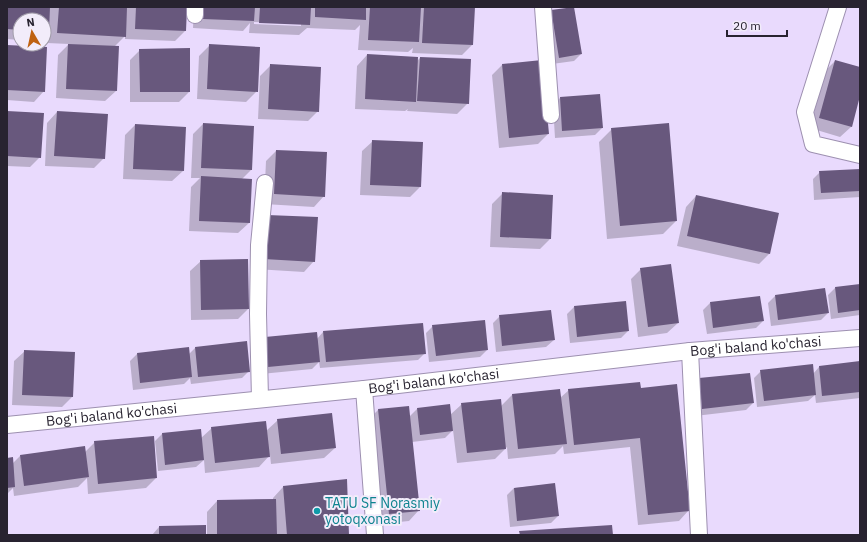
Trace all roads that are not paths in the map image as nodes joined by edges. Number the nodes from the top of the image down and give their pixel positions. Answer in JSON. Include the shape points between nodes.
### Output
{"nodes":[{"id":1,"x":543,"y":7,"type":"edge"},
{"id":2,"x":838,"y":7,"type":"edge"},
{"id":3,"x":551,"y":116,"type":"dead end"},
{"id":4,"x":860,"y":155,"type":"edge"},
{"id":5,"x":265,"y":183,"type":"dead end"},
{"id":6,"x":860,"y":338,"type":"edge"},
{"id":7,"x":690,"y":351,"type":"junction"},
{"id":8,"x":364,"y":389,"type":"junction"},
{"id":9,"x":260,"y":399,"type":"junction"},
{"id":10,"x":7,"y":425,"type":"edge"},
{"id":11,"x":375,"y":535,"type":"edge"},
{"id":12,"x":699,"y":535,"type":"edge"}],
"edges":[{"from":1,"to":3,"type":"street"},
{"from":2,"to":4,"type":"street","via":[[805,112],[813,144]]},
{"from":5,"to":9,"type":"street","via":[[259,260]]},
{"from":6,"to":7,"type":"street","name":"Bog'i baland ko'chasi"},
{"from":7,"to":8,"type":"street","name":"Bog'i baland ko'chasi"},
{"from":7,"to":12,"type":"street"},
{"from":8,"to":9,"type":"street","name":"Bog'i baland ko'chasi"},
{"from":8,"to":11,"type":"street"},
{"from":9,"to":10,"type":"street","name":"Bog'i baland ko'chasi"}]}
